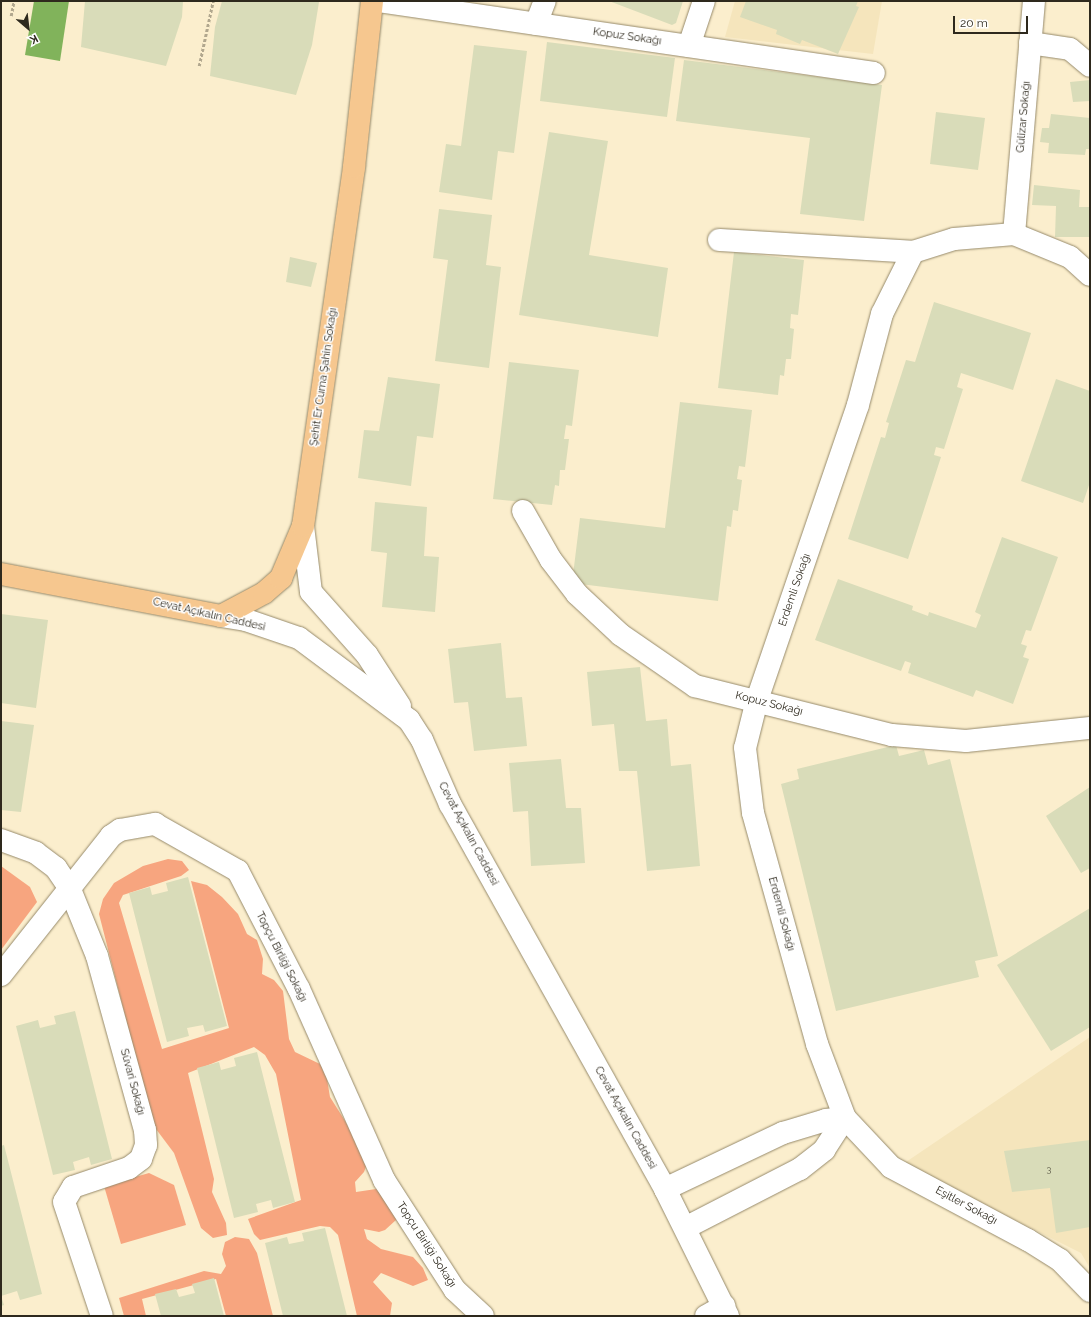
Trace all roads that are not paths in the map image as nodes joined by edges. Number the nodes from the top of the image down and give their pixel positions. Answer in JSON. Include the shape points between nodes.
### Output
{"nodes":[{"id":1,"x":372,"y":1,"type":"edge"},
{"id":2,"x":380,"y":1,"type":"edge"},
{"id":3,"x":545,"y":1,"type":"edge"},
{"id":4,"x":704,"y":1,"type":"edge"},
{"id":5,"x":1034,"y":1,"type":"edge"},
{"id":6,"x":536,"y":24,"type":"junction"},
{"id":7,"x":1030,"y":43,"type":"junction"},
{"id":8,"x":688,"y":46,"type":"junction"},
{"id":9,"x":1080,"y":47,"type":"edge"},
{"id":10,"x":1090,"y":66,"type":"edge"},
{"id":11,"x":874,"y":73,"type":"dead end"},
{"id":12,"x":1014,"y":234,"type":"junction"},
{"id":13,"x":719,"y":240,"type":"dead end"},
{"id":14,"x":913,"y":252,"type":"junction"},
{"id":15,"x":1090,"y":275,"type":"edge"},
{"id":16,"x":523,"y":511,"type":"dead end"},
{"id":17,"x":302,"y":526,"type":"junction"},
{"id":18,"x":1,"y":574,"type":"edge"},
{"id":19,"x":220,"y":616,"type":"junction"},
{"id":20,"x":757,"y":700,"type":"junction"},
{"id":21,"x":409,"y":720,"type":"junction"},
{"id":22,"x":1090,"y":728,"type":"edge"},
{"id":23,"x":1,"y":840,"type":"edge"},
{"id":24,"x":69,"y":887,"type":"junction"},
{"id":25,"x":1,"y":975,"type":"edge"},
{"id":26,"x":845,"y":1118,"type":"junction"},
{"id":27,"x":665,"y":1189,"type":"junction"},
{"id":28,"x":684,"y":1228,"type":"junction"},
{"id":29,"x":1090,"y":1290,"type":"edge"},
{"id":30,"x":719,"y":1313,"type":"edge"},
{"id":31,"x":102,"y":1316,"type":"edge"},
{"id":32,"x":483,"y":1316,"type":"edge"}],
"edges":[{"from":1,"to":17,"type":"main road","name":"Şehit Er Cuma Şahin Sokağı","via":[[354,167]]},
{"from":2,"to":6,"type":"street","name":"Kopuz Sokağı"},
{"from":3,"to":6,"type":"street"},
{"from":4,"to":8,"type":"street"},
{"from":5,"to":7,"type":"street","name":"Gülizar Sokağı"},
{"from":6,"to":8,"type":"street","name":"Kopuz Sokağı"},
{"from":7,"to":9,"type":"street"},
{"from":7,"to":12,"type":"street","name":"Gülizar Sokağı"},
{"from":8,"to":11,"type":"street","name":"Kopuz Sokağı"},
{"from":9,"to":10,"type":"street"},
{"from":12,"to":14,"type":"street","via":[[954,239]]},
{"from":12,"to":15,"type":"street","via":[[1070,257]]},
{"from":13,"to":14,"type":"street"},
{"from":14,"to":20,"type":"street","name":"Erdemli Sokağı","via":[[882,314],[858,405]]},
{"from":16,"to":20,"type":"street","name":"Kopuz Sokağı","via":[[551,560],[577,594],[621,635],[695,686]]},
{"from":17,"to":19,"type":"main road","via":[[281,578],[264,593]]},
{"from":17,"to":21,"type":"street","name":"Şehit Er Cuma Şahin Sokağı","via":[[311,592],[367,655]]},
{"from":18,"to":19,"type":"main road","name":"Cevat Açıkalın Caddesi"},
{"from":19,"to":21,"type":"street","name":"Cevat Açıkalın Caddesi","via":[[246,620],[299,638]]},
{"from":20,"to":22,"type":"street","name":"Kopuz Sokağı","via":[[892,735],[966,741]]},
{"from":20,"to":26,"type":"street","name":"Erdemli Sokağı","via":[[745,748],[753,813],[817,1044]]},
{"from":21,"to":27,"type":"street","name":"Cevat Açıkalın Caddesi","via":[[422,740],[450,804]]},
{"from":23,"to":24,"type":"street","name":"Süvari Sokağı","via":[[36,853],[56,868]]},
{"from":24,"to":25,"type":"street","name":"Topçu Birliği Sokağı"},
{"from":24,"to":31,"type":"street","name":"Süvari Sokağı","via":[[97,956],[146,1130],[146,1145],[140,1159],[129,1168],[73,1187],[64,1202]]},
{"from":24,"to":32,"type":"street","name":"Topçu Birliği Sokağı","via":[[111,836],[120,830],[143,824],[155,824],[238,871],[299,989],[384,1180],[455,1290]]},
{"from":26,"to":27,"type":"street","via":[[826,1120],[782,1134]]},
{"from":26,"to":28,"type":"street","via":[[824,1150],[800,1169]]},
{"from":26,"to":29,"type":"street","name":"Eşitler Sokağı","via":[[891,1167],[1028,1240],[1060,1260]]},
{"from":27,"to":28,"type":"street","name":"Cevat Açıkalın Caddesi"},
{"from":28,"to":30,"type":"street","name":"Cevat Açıkalın Caddesi"}]}
